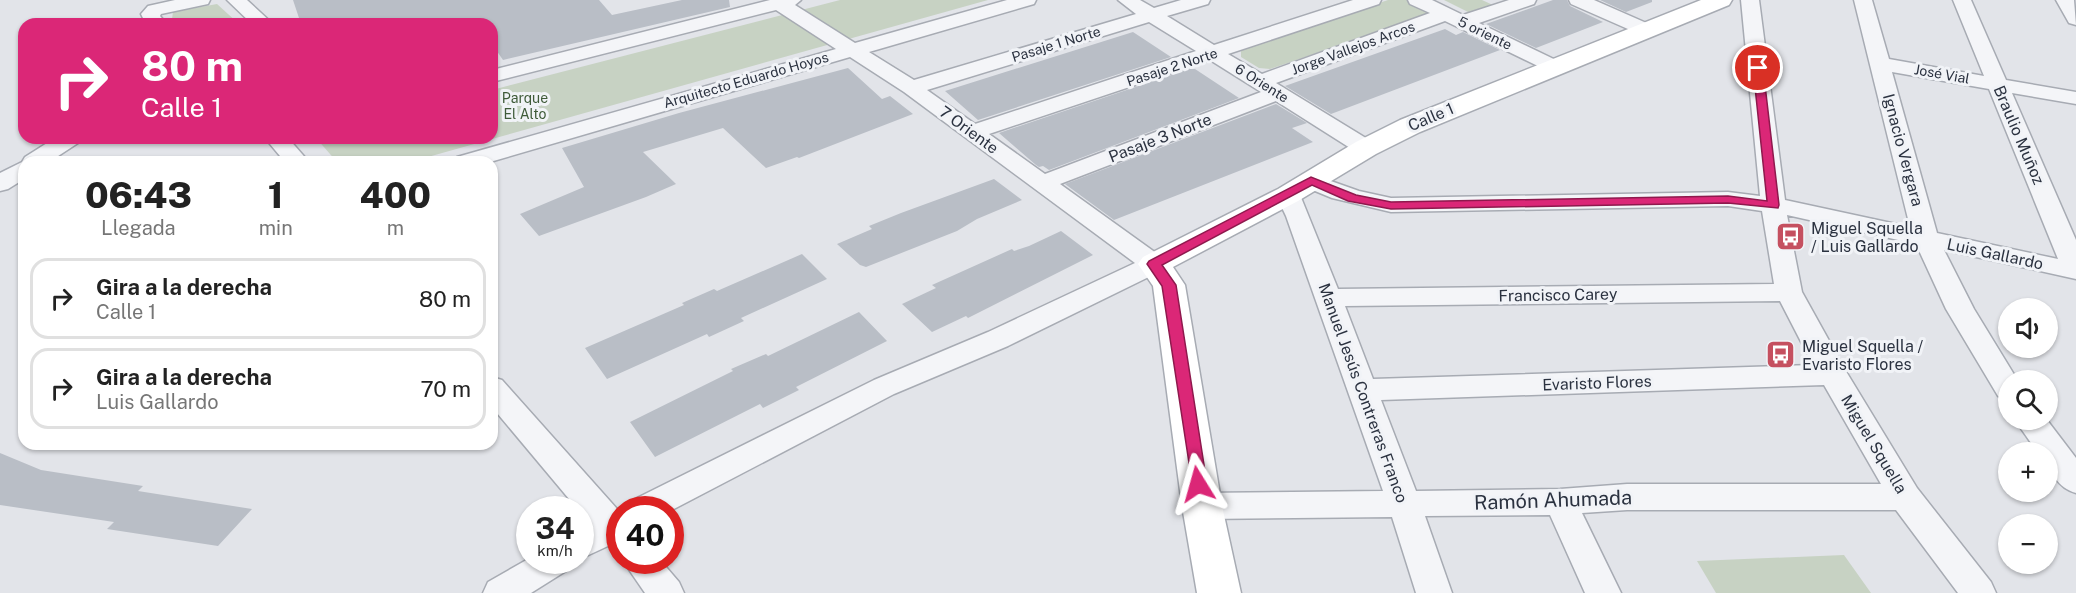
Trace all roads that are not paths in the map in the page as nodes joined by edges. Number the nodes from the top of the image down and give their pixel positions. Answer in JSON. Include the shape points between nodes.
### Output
{"nodes":[{"id":1,"x":201,"y":0,"type":"edge"},
{"id":2,"x":236,"y":0,"type":"edge"},
{"id":3,"x":1027,"y":0,"type":"edge"},
{"id":4,"x":1127,"y":0,"type":"edge"},
{"id":5,"x":1201,"y":0,"type":"edge"},
{"id":6,"x":1372,"y":0,"type":"edge"},
{"id":7,"x":1417,"y":0,"type":"edge"},
{"id":8,"x":1527,"y":0,"type":"edge"},
{"id":9,"x":1578,"y":0,"type":"edge"},
{"id":10,"x":1721,"y":0,"type":"edge"},
{"id":11,"x":1750,"y":0,"type":"edge"},
{"id":12,"x":1863,"y":0,"type":"edge"},
{"id":13,"x":1962,"y":0,"type":"edge"},
{"id":14,"x":2065,"y":0,"type":"edge"},
{"id":15,"x":786,"y":2,"type":"edge"},
{"id":16,"x":1151,"y":15,"type":"junction"},
{"id":17,"x":150,"y":18,"type":"edge"},
{"id":18,"x":256,"y":18,"type":"edge"},
{"id":19,"x":1454,"y":18,"type":"junction"},
{"id":20,"x":2076,"y":19,"type":"edge"},
{"id":21,"x":1644,"y":29,"type":"junction"},
{"id":22,"x":853,"y":49,"type":"junction"},
{"id":23,"x":1213,"y":53,"type":"junction"},
{"id":24,"x":1880,"y":64,"type":"junction"},
{"id":25,"x":1553,"y":66,"type":"junction"},
{"id":26,"x":498,"y":74,"type":"edge"},
{"id":27,"x":1997,"y":84,"type":"junction"},
{"id":28,"x":911,"y":88,"type":"junction"},
{"id":29,"x":1269,"y":88,"type":"junction"},
{"id":30,"x":2076,"y":98,"type":"edge"},
{"id":31,"x":972,"y":132,"type":"junction"},
{"id":32,"x":61,"y":144,"type":"edge"},
{"id":33,"x":281,"y":144,"type":"edge"},
{"id":34,"x":1366,"y":148,"type":"junction"},
{"id":35,"x":42,"y":156,"type":"edge"},
{"id":36,"x":292,"y":156,"type":"edge"},
{"id":37,"x":486,"y":156,"type":"edge"},
{"id":38,"x":18,"y":172,"type":"edge"},
{"id":39,"x":0,"y":183,"type":"edge"},
{"id":40,"x":1042,"y":183,"type":"junction"},
{"id":41,"x":1299,"y":188,"type":"junction"},
{"id":42,"x":1773,"y":205,"type":"junction"},
{"id":43,"x":1926,"y":239,"type":"junction"},
{"id":44,"x":1154,"y":264,"type":"junction"},
{"id":45,"x":2076,"y":271,"type":"edge"},
{"id":46,"x":1789,"y":292,"type":"junction"},
{"id":47,"x":1328,"y":298,"type":"junction"},
{"id":48,"x":1998,"y":373,"type":"edge"},
{"id":49,"x":1833,"y":375,"type":"junction"},
{"id":50,"x":1362,"y":390,"type":"junction"},
{"id":51,"x":498,"y":394,"type":"edge"},
{"id":52,"x":2038,"y":430,"type":"edge"},
{"id":53,"x":2076,"y":481,"type":"edge"},
{"id":54,"x":670,"y":496,"type":"edge"},
{"id":55,"x":1905,"y":497,"type":"junction"},
{"id":56,"x":1560,"y":502,"type":"junction"},
{"id":57,"x":1404,"y":503,"type":"junction"},
{"id":58,"x":1202,"y":506,"type":"junction"},
{"id":59,"x":606,"y":517,"type":"edge"},
{"id":60,"x":532,"y":574,"type":"edge"},
{"id":61,"x":651,"y":574,"type":"edge"},
{"id":62,"x":501,"y":593,"type":"edge"},
{"id":63,"x":666,"y":593,"type":"edge"},
{"id":64,"x":1219,"y":593,"type":"edge"},
{"id":65,"x":1434,"y":593,"type":"edge"},
{"id":66,"x":1603,"y":593,"type":"edge"},
{"id":67,"x":1978,"y":593,"type":"edge"}],
"edges":[{"from":1,"to":17,"type":"street","via":[[155,10]]},
{"from":2,"to":18,"type":"street"},
{"from":3,"to":22,"type":"street","name":"Arquitecto Eduardo Hoyos"},
{"from":4,"to":16,"type":"street","name":"6 Oriente"},
{"from":5,"to":16,"type":"street","name":"Pasaje 1 Norte"},
{"from":6,"to":23,"type":"street","name":"Pasaje 2 Norte"},
{"from":7,"to":19,"type":"street","name":"5 oriente"},
{"from":8,"to":19,"type":"street"},
{"from":9,"to":21,"type":"street"},
{"from":10,"to":21,"type":"street","name":"Calle 1"},
{"from":11,"to":42,"type":"street","name":"Miguel Squella"},
{"from":12,"to":24,"type":"street","name":"Ignacio Vergara"},
{"from":13,"to":27,"type":"street","name":"Braulio Muñoz"},
{"from":14,"to":20,"type":"street"},
{"from":15,"to":22,"type":"street","name":"7 Oriente"},
{"from":15,"to":26,"type":"street"},
{"from":16,"to":23,"type":"street","name":"6 Oriente"},
{"from":16,"to":28,"type":"street","name":"Pasaje 1 Norte"},
{"from":19,"to":25,"type":"street","name":"5 oriente"},
{"from":19,"to":29,"type":"street","name":"Jorge Vallejos Arcos"},
{"from":21,"to":25,"type":"street","name":"Calle 1"},
{"from":22,"to":28,"type":"street","name":"7 Oriente"},
{"from":22,"to":37,"type":"street","name":"Arquitecto Eduardo Hoyos"},
{"from":23,"to":29,"type":"street","name":"6 Oriente"},
{"from":23,"to":31,"type":"street","name":"Pasaje 2 Norte"},
{"from":24,"to":27,"type":"street","name":"José Vial"},
{"from":24,"to":43,"type":"street","name":"Ignacio Vergara"},
{"from":25,"to":34,"type":"street","name":"Calle 1"},
{"from":27,"to":30,"type":"street","name":"José Vial"},
{"from":27,"to":45,"type":"street","name":"Braulio Muñoz"},
{"from":28,"to":31,"type":"street","name":"7 Oriente"},
{"from":29,"to":34,"type":"street","name":"6 Oriente"},
{"from":29,"to":40,"type":"street","name":"Pasaje 3 Norte"},
{"from":31,"to":40,"type":"street","name":"7 Oriente"},
{"from":32,"to":35,"type":"street"},
{"from":33,"to":36,"type":"street"},
{"from":34,"to":41,"type":"street","name":"Calle 1"},
{"from":38,"to":39,"type":"street"},
{"from":40,"to":44,"type":"street","name":"7 Oriente"},
{"from":41,"to":42,"type":"street","name":"Luis Gallardo","via":[[1391,205],[1728,199]]},
{"from":41,"to":44,"type":"street","name":"Calle 1"},
{"from":41,"to":47,"type":"street","name":"Manuel Jesús Contreras Franco"},
{"from":42,"to":43,"type":"street","name":"Luis Gallardo"},
{"from":42,"to":46,"type":"street","name":"Miguel Squella"},
{"from":43,"to":45,"type":"street","name":"Luis Gallardo"},
{"from":43,"to":48,"type":"street","name":"Ignacio Vergara","via":[[1959,309]]},
{"from":44,"to":54,"type":"street","via":[[998,339],[884,387]]},
{"from":44,"to":58,"type":"street","via":[[1169,285]]},
{"from":46,"to":47,"type":"street","name":"Francisco Carey"},
{"from":46,"to":49,"type":"street","name":"Miguel Squella"},
{"from":47,"to":50,"type":"street","name":"Manuel Jesús Contreras Franco"},
{"from":49,"to":50,"type":"street","name":"Evaristo Flores"},
{"from":49,"to":55,"type":"street","name":"Miguel Squella"},
{"from":50,"to":57,"type":"street","name":"Manuel Jesús Contreras Franco"},
{"from":51,"to":59,"type":"street"},
{"from":52,"to":53,"type":"street"},
{"from":55,"to":56,"type":"street","name":"Ramón Ahumada","via":[[1627,497]]},
{"from":55,"to":67,"type":"street","name":"Miguel Squella"},
{"from":56,"to":57,"type":"street","name":"Ramón Ahumada"},
{"from":56,"to":66,"type":"street"},
{"from":57,"to":58,"type":"street","name":"Ramón Ahumada"},
{"from":57,"to":65,"type":"street","name":"Manuel Jesús Contreras Franco"},
{"from":58,"to":64,"type":"street"},
{"from":60,"to":62,"type":"street"},
{"from":61,"to":63,"type":"street"}]}
